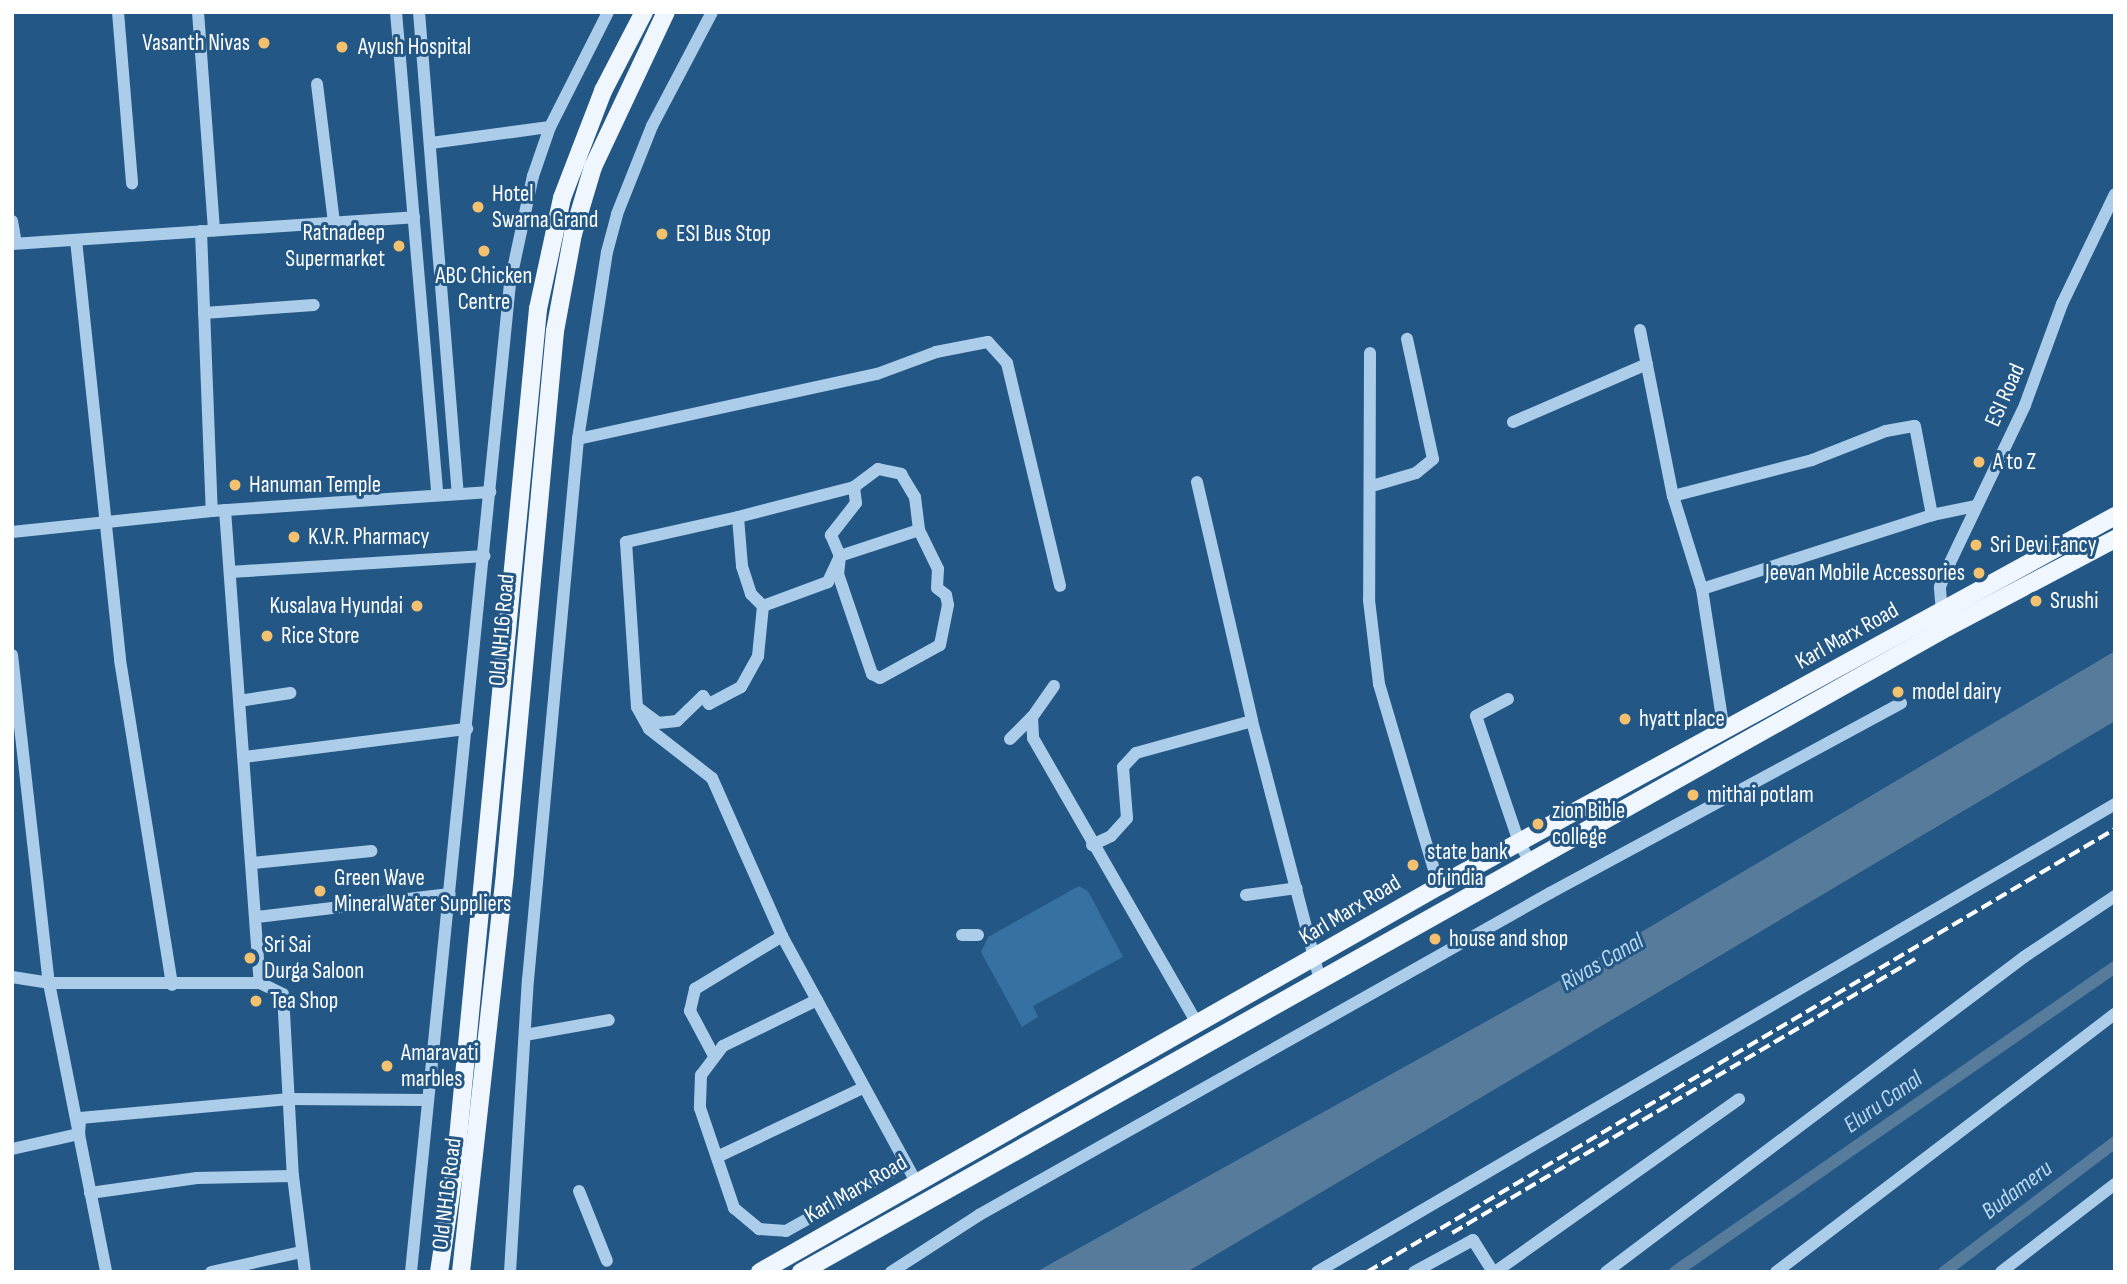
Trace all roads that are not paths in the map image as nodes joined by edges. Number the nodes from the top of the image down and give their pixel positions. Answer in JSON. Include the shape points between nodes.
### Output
{"nodes":[{"id":1,"x":118,"y":12,"type":"edge"},
{"id":2,"x":198,"y":12,"type":"edge"},
{"id":3,"x":396,"y":12,"type":"edge"},
{"id":4,"x":419,"y":12,"type":"edge"},
{"id":5,"x":608,"y":12,"type":"edge"},
{"id":6,"x":644,"y":12,"type":"edge"},
{"id":7,"x":666,"y":12,"type":"edge"},
{"id":8,"x":712,"y":12,"type":"edge"},
{"id":9,"x":317,"y":84,"type":"dead end"},
{"id":10,"x":429,"y":127,"type":"junction"},
{"id":11,"x":550,"y":127,"type":"junction"},
{"id":12,"x":407,"y":128,"type":"junction"},
{"id":13,"x":431,"y":144,"type":"junction"},
{"id":14,"x":132,"y":183,"type":"dead end"},
{"id":15,"x":2115,"y":194,"type":"edge"},
{"id":16,"x":414,"y":217,"type":"junction"},
{"id":17,"x":12,"y":221,"type":"edge"},
{"id":18,"x":334,"y":222,"type":"junction"},
{"id":19,"x":207,"y":231,"type":"junction"},
{"id":20,"x":76,"y":240,"type":"junction"},
{"id":21,"x":15,"y":241,"type":"edge"},
{"id":22,"x":314,"y":305,"type":"dead end"},
{"id":23,"x":204,"y":313,"type":"junction"},
{"id":24,"x":1640,"y":330,"type":"dead end"},
{"id":25,"x":1407,"y":339,"type":"dead end"},
{"id":26,"x":1370,"y":353,"type":"dead end"},
{"id":27,"x":1647,"y":364,"type":"junction"},
{"id":28,"x":1513,"y":422,"type":"dead end"},
{"id":29,"x":578,"y":439,"type":"junction"},
{"id":30,"x":1197,"y":482,"type":"dead end"},
{"id":31,"x":1372,"y":486,"type":"junction"},
{"id":32,"x":855,"y":487,"type":"junction"},
{"id":33,"x":458,"y":492,"type":"junction"},
{"id":34,"x":490,"y":492,"type":"junction"},
{"id":35,"x":437,"y":494,"type":"junction"},
{"id":36,"x":1673,"y":495,"type":"junction"},
{"id":37,"x":1976,"y":506,"type":"junction"},
{"id":38,"x":219,"y":511,"type":"junction"},
{"id":39,"x":1932,"y":515,"type":"junction"},
{"id":40,"x":2115,"y":516,"type":"edge"},
{"id":41,"x":738,"y":517,"type":"junction"},
{"id":42,"x":107,"y":521,"type":"junction"},
{"id":43,"x":919,"y":530,"type":"junction"},
{"id":44,"x":12,"y":532,"type":"edge"},
{"id":45,"x":2115,"y":539,"type":"edge"},
{"id":46,"x":2054,"y":547,"type":"junction"},
{"id":47,"x":484,"y":556,"type":"junction"},
{"id":48,"x":840,"y":556,"type":"junction"},
{"id":49,"x":2063,"y":565,"type":"junction"},
{"id":50,"x":230,"y":572,"type":"junction"},
{"id":51,"x":1060,"y":586,"type":"dead end"},
{"id":52,"x":1702,"y":589,"type":"junction"},
{"id":53,"x":764,"y":607,"type":"junction"},
{"id":54,"x":1942,"y":612,"type":"junction"},
{"id":55,"x":12,"y":655,"type":"edge"},
{"id":56,"x":1054,"y":686,"type":"dead end"},
{"id":57,"x":1794,"y":692,"type":"junction"},
{"id":58,"x":290,"y":693,"type":"dead end"},
{"id":59,"x":1508,"y":699,"type":"dead end"},
{"id":60,"x":239,"y":701,"type":"junction"},
{"id":61,"x":1901,"y":703,"type":"dead end"},
{"id":62,"x":637,"y":707,"type":"junction"},
{"id":63,"x":1804,"y":709,"type":"junction"},
{"id":64,"x":1032,"y":717,"type":"junction"},
{"id":65,"x":1252,"y":721,"type":"junction"},
{"id":66,"x":467,"y":729,"type":"junction"},
{"id":67,"x":1724,"y":731,"type":"junction"},
{"id":68,"x":1010,"y":739,"type":"dead end"},
{"id":69,"x":244,"y":757,"type":"junction"},
{"id":70,"x":2115,"y":804,"type":"edge"},
{"id":71,"x":1519,"y":842,"type":"junction"},
{"id":72,"x":1092,"y":845,"type":"junction"},
{"id":73,"x":371,"y":851,"type":"dead end"},
{"id":74,"x":1530,"y":862,"type":"junction"},
{"id":75,"x":253,"y":863,"type":"junction"},
{"id":76,"x":1439,"y":886,"type":"junction"},
{"id":77,"x":1297,"y":887,"type":"junction"},
{"id":78,"x":450,"y":894,"type":"junction"},
{"id":79,"x":1246,"y":895,"type":"dead end"},
{"id":80,"x":2115,"y":895,"type":"edge"},
{"id":81,"x":257,"y":917,"type":"junction"},
{"id":82,"x":962,"y":935,"type":"dead end"},
{"id":83,"x":978,"y":935,"type":"dead end"},
{"id":84,"x":782,"y":936,"type":"junction"},
{"id":85,"x":1312,"y":961,"type":"junction"},
{"id":86,"x":12,"y":977,"type":"edge"},
{"id":87,"x":1320,"y":980,"type":"junction"},
{"id":88,"x":50,"y":983,"type":"junction"},
{"id":89,"x":260,"y":983,"type":"junction"},
{"id":90,"x":172,"y":985,"type":"junction"},
{"id":91,"x":817,"y":1000,"type":"junction"},
{"id":92,"x":2115,"y":1014,"type":"edge"},
{"id":93,"x":609,"y":1020,"type":"dead end"},
{"id":94,"x":1198,"y":1026,"type":"junction"},
{"id":95,"x":525,"y":1035,"type":"junction"},
{"id":96,"x":713,"y":1055,"type":"junction"},
{"id":97,"x":863,"y":1088,"type":"junction"},
{"id":98,"x":289,"y":1099,"type":"junction"},
{"id":99,"x":1739,"y":1099,"type":"dead end"},
{"id":100,"x":428,"y":1100,"type":"junction"},
{"id":101,"x":1048,"y":1110,"type":"junction"},
{"id":102,"x":1056,"y":1127,"type":"junction"},
{"id":103,"x":79,"y":1134,"type":"junction"},
{"id":104,"x":12,"y":1149,"type":"edge"},
{"id":105,"x":717,"y":1157,"type":"junction"},
{"id":106,"x":906,"y":1164,"type":"junction"},
{"id":107,"x":293,"y":1176,"type":"junction"},
{"id":108,"x":916,"y":1182,"type":"junction"},
{"id":109,"x":2115,"y":1184,"type":"edge"},
{"id":110,"x":579,"y":1191,"type":"dead end"},
{"id":111,"x":90,"y":1193,"type":"junction"},
{"id":112,"x":447,"y":1224,"type":"junction"},
{"id":113,"x":301,"y":1252,"type":"junction"},
{"id":114,"x":796,"y":1252,"type":"junction"},
{"id":115,"x":607,"y":1261,"type":"dead end"},
{"id":116,"x":803,"y":1270,"type":"edge"},
{"id":117,"x":106,"y":1272,"type":"edge"},
{"id":118,"x":211,"y":1272,"type":"edge"},
{"id":119,"x":305,"y":1272,"type":"edge"},
{"id":120,"x":411,"y":1272,"type":"edge"},
{"id":121,"x":430,"y":1272,"type":"edge"},
{"id":122,"x":439,"y":1272,"type":"edge"},
{"id":123,"x":461,"y":1272,"type":"edge"},
{"id":124,"x":510,"y":1272,"type":"edge"},
{"id":125,"x":760,"y":1272,"type":"edge"},
{"id":126,"x":891,"y":1272,"type":"edge"},
{"id":127,"x":1317,"y":1272,"type":"edge"},
{"id":128,"x":1414,"y":1272,"type":"edge"},
{"id":129,"x":1494,"y":1272,"type":"edge"},
{"id":130,"x":1606,"y":1272,"type":"edge"},
{"id":131,"x":1776,"y":1272,"type":"edge"},
{"id":132,"x":2001,"y":1272,"type":"edge"}],
"edges":[{"from":1,"to":14,"type":"street"},
{"from":2,"to":19,"type":"street"},
{"from":3,"to":12,"type":"street"},
{"from":4,"to":10,"type":"street"},
{"from":5,"to":11,"type":"street"},
{"from":6,"to":112,"type":"main road","name":"Old NH16 Road","via":[[603,92],[562,198],[537,309]]},
{"from":7,"to":123,"type":"main road","name":"Old NH16 Road","via":[[593,166],[573,234],[555,331],[491,1019]]},
{"from":8,"to":29,"type":"street","via":[[652,126],[617,214]]},
{"from":9,"to":18,"type":"street"},
{"from":10,"to":12,"type":"street"},
{"from":10,"to":13,"type":"street"},
{"from":11,"to":13,"type":"street"},
{"from":11,"to":34,"type":"street","via":[[533,176],[510,283]]},
{"from":12,"to":16,"type":"street"},
{"from":13,"to":33,"type":"street"},
{"from":15,"to":37,"type":"street","name":"ESI Road","via":[[2062,304],[2025,405]]},
{"from":16,"to":18,"type":"street"},
{"from":16,"to":35,"type":"street"},
{"from":17,"to":21,"type":"street"},
{"from":18,"to":19,"type":"street"},
{"from":19,"to":20,"type":"street"},
{"from":19,"to":23,"type":"street"},
{"from":20,"to":21,"type":"street"},
{"from":20,"to":42,"type":"street"},
{"from":22,"to":23,"type":"street"},
{"from":23,"to":38,"type":"street"},
{"from":24,"to":27,"type":"street"},
{"from":25,"to":31,"type":"street","via":[[1433,459],[1416,473]]},
{"from":26,"to":31,"type":"street"},
{"from":27,"to":28,"type":"street"},
{"from":27,"to":36,"type":"street"},
{"from":29,"to":51,"type":"street","via":[[877,374],[936,352],[988,342],[1007,363]]},
{"from":29,"to":95,"type":"street"},
{"from":30,"to":65,"type":"street"},
{"from":31,"to":76,"type":"street","via":[[1369,600],[1379,684]]},
{"from":32,"to":41,"type":"street"},
{"from":32,"to":43,"type":"street","via":[[878,469],[901,474],[915,497]]},
{"from":32,"to":48,"type":"street","via":[[856,503],[831,535]]},
{"from":33,"to":34,"type":"street"},
{"from":33,"to":35,"type":"street"},
{"from":34,"to":47,"type":"street"},
{"from":35,"to":38,"type":"street"},
{"from":36,"to":39,"type":"street","via":[[1812,460],[1886,431],[1915,426]]},
{"from":36,"to":52,"type":"street"},
{"from":37,"to":39,"type":"street"},
{"from":37,"to":54,"type":"street","name":"ESI Road","via":[[1940,587]]},
{"from":38,"to":42,"type":"street"},
{"from":38,"to":50,"type":"street"},
{"from":39,"to":52,"type":"street"},
{"from":40,"to":46,"type":"main road","name":"Karl Marx Road"},
{"from":41,"to":53,"type":"street","via":[[742,566],[751,594]]},
{"from":41,"to":62,"type":"street","via":[[626,542]]},
{"from":42,"to":44,"type":"street"},
{"from":42,"to":90,"type":"street","via":[[120,660]]},
{"from":43,"to":48,"type":"street"},
{"from":43,"to":48,"type":"street","via":[[938,569],[937,588],[946,595],[948,605],[940,645],[880,678],[872,674],[838,574]]},
{"from":45,"to":49,"type":"main road","name":"Karl Marx Road"},
{"from":46,"to":49,"type":"main road"},
{"from":46,"to":54,"type":"main road","name":"Karl Marx Road"},
{"from":47,"to":50,"type":"street"},
{"from":47,"to":66,"type":"street"},
{"from":48,"to":53,"type":"street","via":[[828,582]]},
{"from":49,"to":63,"type":"main road","name":"Karl Marx Road"},
{"from":50,"to":60,"type":"street"},
{"from":52,"to":67,"type":"street"},
{"from":53,"to":62,"type":"street","via":[[758,656],[741,687],[709,704],[703,696],[677,721],[658,723]]},
{"from":54,"to":57,"type":"main road","name":"Karl Marx Road"},
{"from":55,"to":88,"type":"street"},
{"from":56,"to":64,"type":"street"},
{"from":57,"to":63,"type":"main road"},
{"from":57,"to":67,"type":"main road","name":"Karl Marx Road"},
{"from":58,"to":60,"type":"street"},
{"from":59,"to":71,"type":"street","via":[[1476,716]]},
{"from":60,"to":69,"type":"street"},
{"from":61,"to":126,"type":"street","via":[[1550,893],[979,1215]]},
{"from":62,"to":84,"type":"street","via":[[649,729],[712,778]]},
{"from":63,"to":74,"type":"main road","name":"Karl Marx Road"},
{"from":64,"to":68,"type":"street"},
{"from":64,"to":72,"type":"street","via":[[1033,738]]},
{"from":65,"to":72,"type":"street","via":[[1136,753],[1123,767],[1127,818],[1111,835]]},
{"from":65,"to":77,"type":"street"},
{"from":66,"to":69,"type":"street"},
{"from":66,"to":78,"type":"street"},
{"from":67,"to":71,"type":"main road","name":"Karl Marx Road"},
{"from":69,"to":75,"type":"street"},
{"from":70,"to":127,"type":"street"},
{"from":71,"to":74,"type":"street"},
{"from":71,"to":76,"type":"main road","name":"Karl Marx Road"},
{"from":72,"to":94,"type":"street"},
{"from":73,"to":75,"type":"street"},
{"from":74,"to":87,"type":"main road","name":"Karl Marx Road"},
{"from":75,"to":81,"type":"street"},
{"from":76,"to":85,"type":"main road","name":"Karl Marx Road"},
{"from":77,"to":79,"type":"street"},
{"from":77,"to":85,"type":"street"},
{"from":78,"to":81,"type":"street"},
{"from":78,"to":100,"type":"street"},
{"from":80,"to":130,"type":"street","via":[[2024,957]]},
{"from":81,"to":89,"type":"street"},
{"from":82,"to":83,"type":"street"},
{"from":84,"to":91,"type":"street"},
{"from":84,"to":96,"type":"street","via":[[695,989],[690,1011]]},
{"from":85,"to":87,"type":"street"},
{"from":85,"to":94,"type":"main road","name":"Karl Marx Road"},
{"from":86,"to":88,"type":"street"},
{"from":87,"to":102,"type":"main road","name":"Karl Marx Road"},
{"from":88,"to":90,"type":"street"},
{"from":88,"to":103,"type":"street"},
{"from":89,"to":90,"type":"street"},
{"from":89,"to":98,"type":"street","via":[[283,994],[285,1002]]},
{"from":91,"to":96,"type":"street","via":[[740,1036]]},
{"from":91,"to":97,"type":"street"},
{"from":92,"to":131,"type":"street"},
{"from":93,"to":95,"type":"street"},
{"from":94,"to":101,"type":"main road","name":"Karl Marx Road"},
{"from":95,"to":124,"type":"street"},
{"from":96,"to":105,"type":"street","via":[[701,1075],[698,1092]]},
{"from":97,"to":105,"type":"street"},
{"from":97,"to":106,"type":"street"},
{"from":98,"to":100,"type":"street"},
{"from":98,"to":103,"type":"street","via":[[80,1118]]},
{"from":98,"to":107,"type":"street"},
{"from":99,"to":129,"type":"street"},
{"from":100,"to":120,"type":"street"},
{"from":101,"to":102,"type":"main road"},
{"from":101,"to":108,"type":"main road","name":"Karl Marx Road"},
{"from":102,"to":116,"type":"main road","name":"Karl Marx Road"},
{"from":103,"to":104,"type":"street"},
{"from":103,"to":111,"type":"street"},
{"from":105,"to":106,"type":"street","via":[[734,1208],[759,1229],[773,1233],[805,1223]]},
{"from":106,"to":108,"type":"street"},
{"from":107,"to":111,"type":"street","via":[[197,1178]]},
{"from":107,"to":113,"type":"street"},
{"from":108,"to":114,"type":"main road","name":"Karl Marx Road"},
{"from":109,"to":132,"type":"street"},
{"from":110,"to":115,"type":"street"},
{"from":111,"to":117,"type":"street"},
{"from":112,"to":121,"type":"street"},
{"from":112,"to":122,"type":"main road","name":"Old NH16 Road"},
{"from":113,"to":118,"type":"street"},
{"from":113,"to":119,"type":"street"},
{"from":114,"to":116,"type":"main road"},
{"from":114,"to":125,"type":"main road","name":"Karl Marx Road"},
{"from":128,"to":129,"type":"street","via":[[1473,1240]]}]}
